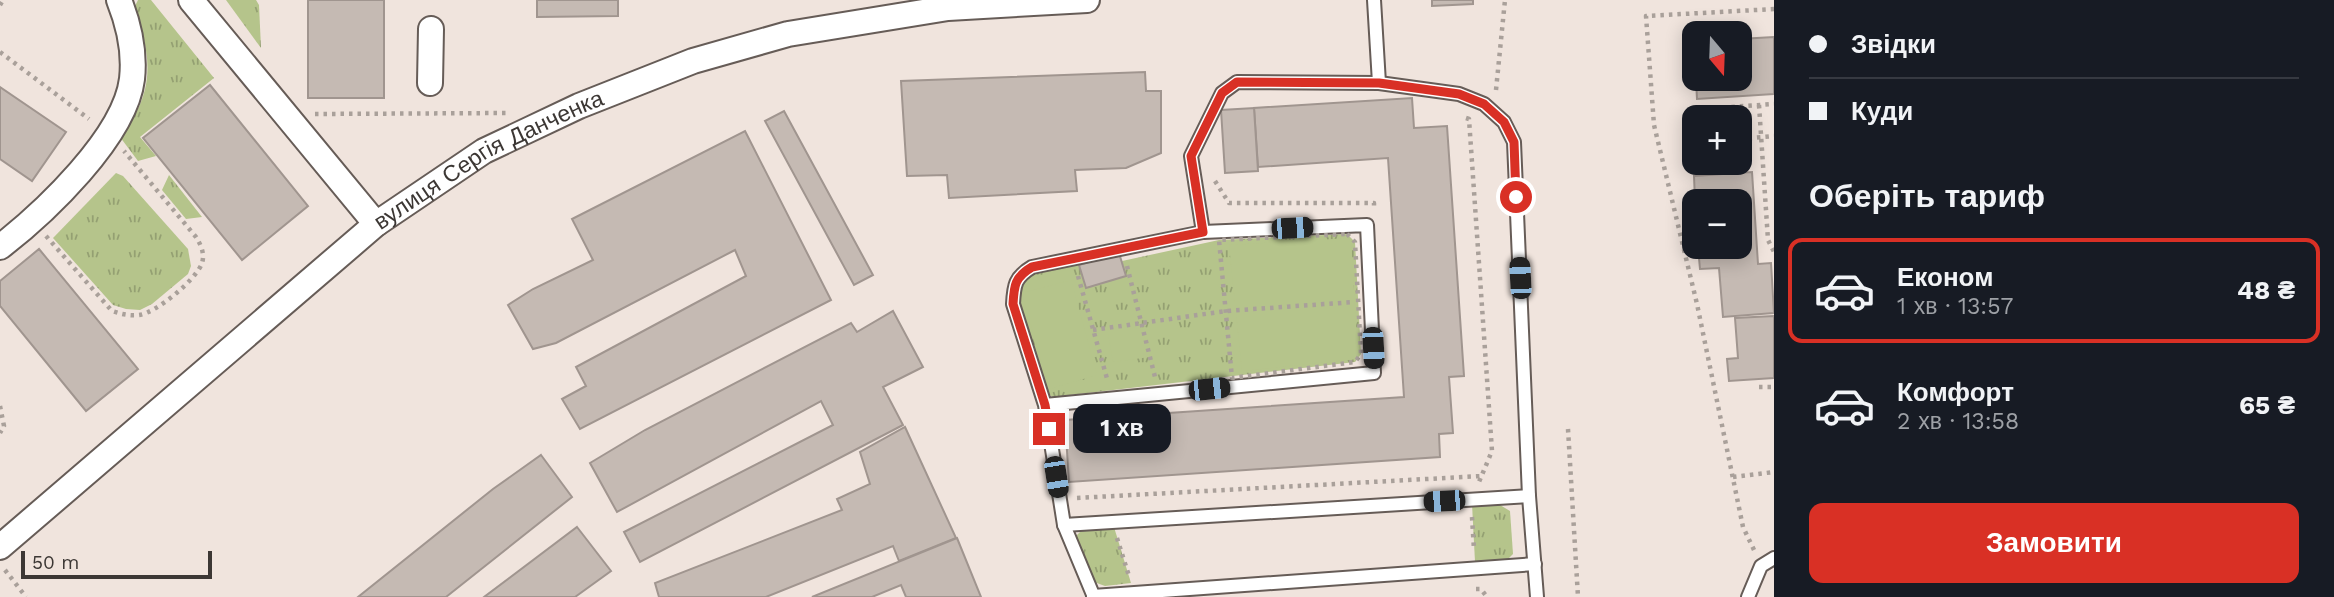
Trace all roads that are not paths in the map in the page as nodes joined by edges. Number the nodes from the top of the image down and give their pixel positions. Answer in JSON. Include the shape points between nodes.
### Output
{"nodes":[{"id":1,"x":119,"y":0,"type":"edge"},
{"id":2,"x":191,"y":0,"type":"edge"},
{"id":3,"x":1087,"y":0,"type":"edge"},
{"id":4,"x":1374,"y":0,"type":"edge"},
{"id":5,"x":431,"y":29,"type":"dead end"},
{"id":6,"x":430,"y":83,"type":"dead end"},
{"id":7,"x":1379,"y":83,"type":"junction"},
{"id":8,"x":376,"y":224,"type":"junction"},
{"id":9,"x":1203,"y":232,"type":"junction"},
{"id":10,"x":0,"y":247,"type":"edge"},
{"id":11,"x":1045,"y":405,"type":"junction"},
{"id":12,"x":1530,"y":496,"type":"junction"},
{"id":13,"x":1064,"y":525,"type":"junction"},
{"id":14,"x":0,"y":547,"type":"edge"},
{"id":15,"x":1774,"y":558,"type":"edge"},
{"id":16,"x":1535,"y":564,"type":"junction"},
{"id":17,"x":1093,"y":596,"type":"edge"},
{"id":18,"x":1537,"y":597,"type":"edge"},
{"id":19,"x":1748,"y":597,"type":"edge"}],
"edges":[{"from":1,"to":10,"type":"street","via":[[131,39],[132,80],[122,110],[61,193]]},
{"from":2,"to":8,"type":"street"},
{"from":3,"to":8,"type":"street","name":"вулиця Сергія Данченка","via":[[948,8],[788,34],[693,61],[579,106],[484,151]]},
{"from":4,"to":7,"type":"lane"},
{"from":5,"to":6,"type":"street"},
{"from":7,"to":9,"type":"lane","via":[[1237,82],[1222,93],[1191,156]]},
{"from":7,"to":12,"type":"lane","via":[[1459,94],[1484,104],[1504,122],[1514,142]]},
{"from":8,"to":14,"type":"street","name":"вулиця Сергія Данченка"},
{"from":9,"to":11,"type":"lane","via":[[1032,267],[1021,274],[1013,304]]},
{"from":9,"to":11,"type":"lane","via":[[1367,225],[1374,373]]},
{"from":11,"to":13,"type":"lane"},
{"from":12,"to":13,"type":"lane"},
{"from":12,"to":16,"type":"lane"},
{"from":13,"to":17,"type":"lane"},
{"from":15,"to":19,"type":"lane","via":[[1761,566]]},
{"from":16,"to":17,"type":"lane"},
{"from":16,"to":18,"type":"lane"}]}
